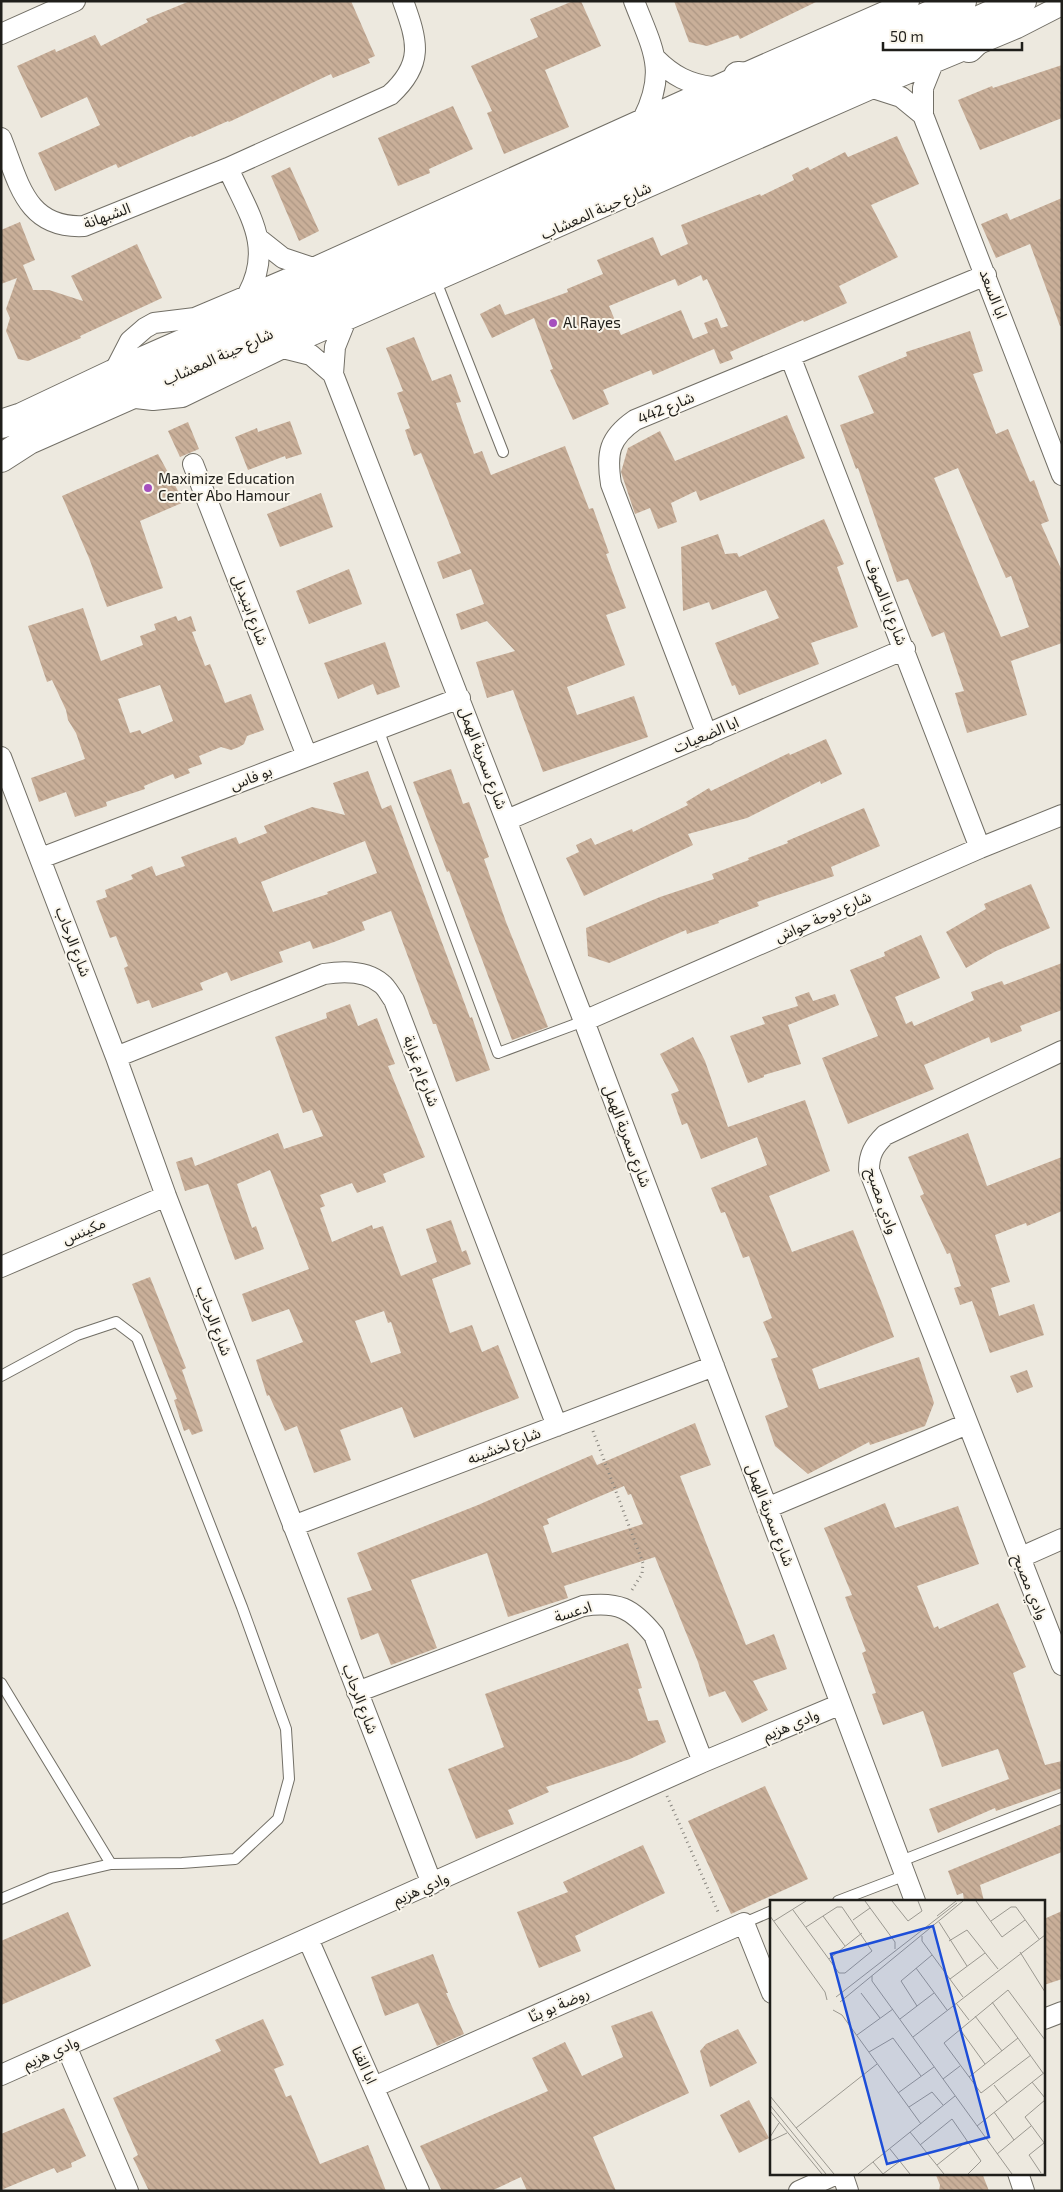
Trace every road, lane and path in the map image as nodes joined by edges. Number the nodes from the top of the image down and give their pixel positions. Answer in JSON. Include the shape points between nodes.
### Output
{"nodes":[{"id":1,"x":75,"y":1,"type":"edge"},
{"id":2,"x":403,"y":1,"type":"edge"},
{"id":3,"x":634,"y":1,"type":"edge"},
{"id":4,"x":909,"y":1,"type":"edge"},
{"id":5,"x":962,"y":1,"type":"edge"},
{"id":6,"x":1018,"y":3,"type":"edge"},
{"id":7,"x":1062,"y":5,"type":"edge"},
{"id":8,"x":1,"y":34,"type":"edge"},
{"id":9,"x":969,"y":48,"type":"junction"},
{"id":10,"x":656,"y":59,"type":"junction"},
{"id":11,"x":933,"y":63,"type":"junction"},
{"id":12,"x":738,"y":76,"type":"junction"},
{"id":13,"x":783,"y":80,"type":"junction"},
{"id":14,"x":712,"y":87,"type":"junction"},
{"id":15,"x":873,"y":88,"type":"junction"},
{"id":16,"x":924,"y":115,"type":"junction"},
{"id":17,"x":643,"y":119,"type":"junction"},
{"id":18,"x":1,"y":138,"type":"edge"},
{"id":19,"x":228,"y":168,"type":"junction"},
{"id":20,"x":259,"y":239,"type":"junction"},
{"id":21,"x":312,"y":268,"type":"junction"},
{"id":22,"x":986,"y":275,"type":"junction"},
{"id":23,"x":436,"y":281,"type":"junction"},
{"id":24,"x":248,"y":294,"type":"junction"},
{"id":25,"x":345,"y":322,"type":"junction"},
{"id":26,"x":283,"y":348,"type":"junction"},
{"id":27,"x":790,"y":356,"type":"junction"},
{"id":28,"x":113,"y":374,"type":"junction"},
{"id":29,"x":334,"y":374,"type":"junction"},
{"id":30,"x":128,"y":397,"type":"junction"},
{"id":31,"x":1,"y":424,"type":"edge"},
{"id":32,"x":503,"y":452,"type":"dead end"},
{"id":33,"x":1,"y":458,"type":"edge"},
{"id":34,"x":193,"y":464,"type":"dead end"},
{"id":35,"x":1062,"y":474,"type":"edge"},
{"id":36,"x":905,"y":649,"type":"junction"},
{"id":37,"x":460,"y":698,"type":"junction"},
{"id":38,"x":378,"y":729,"type":"junction"},
{"id":39,"x":707,"y":735,"type":"junction"},
{"id":40,"x":307,"y":756,"type":"junction"},
{"id":41,"x":1,"y":757,"type":"edge"},
{"id":42,"x":1062,"y":814,"type":"edge"},
{"id":43,"x":507,"y":820,"type":"junction"},
{"id":44,"x":980,"y":848,"type":"junction"},
{"id":45,"x":41,"y":858,"type":"junction"},
{"id":46,"x":584,"y":1021,"type":"junction"},
{"id":47,"x":116,"y":1057,"type":"junction"},
{"id":48,"x":1060,"y":1058,"type":"edge"},
{"id":49,"x":166,"y":1196,"type":"junction"},
{"id":50,"x":1,"y":1267,"type":"edge"},
{"id":51,"x":714,"y":1366,"type":"junction"},
{"id":52,"x":1,"y":1376,"type":"edge"},
{"id":53,"x":587,"y":1414,"type":"junction"},
{"id":54,"x":967,"y":1424,"type":"junction"},
{"id":55,"x":557,"y":1426,"type":"junction"},
{"id":56,"x":767,"y":1508,"type":"junction"},
{"id":57,"x":293,"y":1526,"type":"junction"},
{"id":58,"x":1062,"y":1539,"type":"edge"},
{"id":59,"x":1019,"y":1558,"type":"junction"},
{"id":60,"x":622,"y":1606,"type":"junction"},
{"id":61,"x":1062,"y":1665,"type":"edge"},
{"id":62,"x":1,"y":1684,"type":"edge"},
{"id":63,"x":357,"y":1692,"type":"junction"},
{"id":64,"x":841,"y":1704,"type":"junction"},
{"id":65,"x":703,"y":1762,"type":"junction"},
{"id":66,"x":661,"y":1781,"type":"junction"},
{"id":67,"x":1062,"y":1798,"type":"edge"},
{"id":68,"x":110,"y":1864,"type":"junction"},
{"id":69,"x":903,"y":1868,"type":"junction"},
{"id":70,"x":432,"y":1884,"type":"junction"},
{"id":71,"x":1,"y":1899,"type":"edge"},
{"id":72,"x":840,"y":1900,"type":"edge"},
{"id":73,"x":915,"y":1900,"type":"edge"},
{"id":74,"x":770,"y":1912,"type":"edge"},
{"id":75,"x":736,"y":1927,"type":"junction"},
{"id":76,"x":308,"y":1940,"type":"junction"},
{"id":77,"x":770,"y":1989,"type":"edge"},
{"id":78,"x":1062,"y":2012,"type":"edge"},
{"id":79,"x":1046,"y":2018,"type":"edge"},
{"id":80,"x":66,"y":2046,"type":"junction"},
{"id":81,"x":1,"y":2075,"type":"edge"},
{"id":82,"x":374,"y":2087,"type":"junction"},
{"id":83,"x":838,"y":2174,"type":"edge"},
{"id":84,"x":840,"y":2174,"type":"edge"},
{"id":85,"x":1018,"y":2174,"type":"edge"},
{"id":86,"x":128,"y":2191,"type":"edge"},
{"id":87,"x":419,"y":2191,"type":"edge"},
{"id":88,"x":799,"y":2191,"type":"edge"},
{"id":89,"x":848,"y":2191,"type":"edge"},
{"id":90,"x":1024,"y":2191,"type":"edge"}],
"edges":[{"from":1,"to":8,"type":"street"},
{"from":2,"to":19,"type":"street","name":"الشبهانة","via":[[416,45],[414,64],[405,81],[390,96]]},
{"from":3,"to":10,"type":"street"},
{"from":4,"to":12,"type":"street"},
{"from":5,"to":13,"type":"street","name":"شارع حينة المعشاب"},
{"from":6,"to":9,"type":"street"},
{"from":6,"to":30,"type":"street","name":"شارع حينة المعشاب"},
{"from":7,"to":9,"type":"street","name":"شارع حينة المعشاب"},
{"from":9,"to":11,"type":"street","name":"شارع حينة المعشاب"},
{"from":10,"to":14,"type":"street","via":[[681,79]]},
{"from":10,"to":17,"type":"street","via":[[654,90]]},
{"from":11,"to":15,"type":"street","name":"شارع حينة المعشاب"},
{"from":11,"to":16,"type":"street","name":"ابا السعد","via":[[923,88]]},
{"from":12,"to":13,"type":"street"},
{"from":12,"to":14,"type":"street"},
{"from":13,"to":28,"type":"street","name":"شارع حينة المعشاب"},
{"from":14,"to":17,"type":"street"},
{"from":15,"to":16,"type":"street","via":[[901,97]]},
{"from":15,"to":23,"type":"street","name":"شارع حينة المعشاب"},
{"from":16,"to":22,"type":"street","name":"ابا السعد"},
{"from":17,"to":21,"type":"street"},
{"from":18,"to":19,"type":"street","name":"الشبهانة","via":[[23,194],[35,212],[66,227],[84,226]]},
{"from":19,"to":20,"type":"street"},
{"from":20,"to":21,"type":"street","via":[[283,258]]},
{"from":20,"to":24,"type":"street","via":[[259,268]]},
{"from":21,"to":24,"type":"street"},
{"from":22,"to":27,"type":"street","name":"شارع 442"},
{"from":22,"to":35,"type":"street","name":"ابا السعد"},
{"from":23,"to":25,"type":"street","name":"شارع حينة المعشاب"},
{"from":23,"to":32,"type":"lane"},
{"from":24,"to":28,"type":"street","via":[[195,318],[154,323],[145,328],[130,341]]},
{"from":25,"to":26,"type":"street","name":"شارع حينة المعشاب"},
{"from":25,"to":29,"type":"street","name":"شارع سمرية الهمل","via":[[335,347]]},
{"from":26,"to":29,"type":"street","name":"شارع سمرية الهمل","via":[[311,355]]},
{"from":26,"to":30,"type":"street","name":"شارع حينة المعشاب","via":[[182,397],[153,400]]},
{"from":27,"to":36,"type":"street","name":"شارع ابا الصوف"},
{"from":27,"to":39,"type":"street","name":"شارع 442","via":[[635,420],[621,430],[610,446],[611,484]]},
{"from":28,"to":31,"type":"street","name":"شارع حينة المعشاب"},
{"from":29,"to":37,"type":"street","name":"شارع سمرية الهمل"},
{"from":30,"to":33,"type":"street","name":"شارع حينة المعشاب","via":[[29,440]]},
{"from":34,"to":40,"type":"street","name":"شارع ابنيديل"},
{"from":36,"to":39,"type":"street","name":"ابا الضعيات"},
{"from":36,"to":44,"type":"street","name":"شارع ابا الصوف"},
{"from":37,"to":38,"type":"street","name":"بو فاس"},
{"from":37,"to":43,"type":"street","name":"شارع سمرية الهمل"},
{"from":38,"to":40,"type":"street","name":"بو فاس"},
{"from":38,"to":46,"type":"lane","via":[[498,1053]]},
{"from":39,"to":43,"type":"street","name":"ابا الضعيات"},
{"from":40,"to":45,"type":"street","name":"بو فاس"},
{"from":41,"to":45,"type":"street","name":"شارع الرحاب"},
{"from":42,"to":44,"type":"street","name":"شارع دوحة حواش"},
{"from":43,"to":46,"type":"street","name":"شارع سمرية الهمل"},
{"from":44,"to":46,"type":"street","name":"شارع دوحة حواش"},
{"from":45,"to":47,"type":"street","name":"شارع الرحاب"},
{"from":46,"to":51,"type":"street","name":"شارع سمرية الهمل"},
{"from":47,"to":49,"type":"street","name":"شارع الرحاب"},
{"from":47,"to":55,"type":"street","name":"شارع ام غرابة","via":[[324,974],[343,971],[363,974],[382,984],[394,1000]]},
{"from":48,"to":54,"type":"street","name":"وادي مصبح","via":[[885,1135],[874,1146],[869,1158],[869,1170]]},
{"from":49,"to":50,"type":"street","name":"مكينس"},
{"from":49,"to":57,"type":"street","name":"شارع الرحاب"},
{"from":51,"to":53,"type":"street","name":"شارع لخشينه"},
{"from":51,"to":56,"type":"street","name":"شارع سمرية الهمل"},
{"from":52,"to":68,"type":"lane","via":[[77,1335],[116,1322],[138,1338],[232,1579],[286,1729],[289,1779],[278,1819],[236,1859]]},
{"from":53,"to":55,"type":"street","name":"شارع لخشينه"},
{"from":53,"to":60,"type":"path","via":[[642,1563],[642,1574]]},
{"from":54,"to":56,"type":"street"},
{"from":54,"to":59,"type":"street","name":"وادي مصبح"},
{"from":55,"to":57,"type":"street","name":"شارع لخشينه"},
{"from":56,"to":64,"type":"street","name":"شارع سمرية الهمل"},
{"from":57,"to":63,"type":"street","name":"شارع الرحاب"},
{"from":58,"to":59,"type":"street"},
{"from":59,"to":61,"type":"street","name":"وادي مصبح"},
{"from":60,"to":63,"type":"street","name":"ادعسة","via":[[584,1606]]},
{"from":60,"to":65,"type":"street","via":[[640,1617],[654,1635]]},
{"from":62,"to":68,"type":"lane"},
{"from":63,"to":70,"type":"street","name":"شارع الرحاب"},
{"from":64,"to":65,"type":"street","name":"وادي هزيم"},
{"from":64,"to":69,"type":"street","name":"شارع سمرية الهمل"},
{"from":65,"to":66,"type":"street","name":"وادي هزيم"},
{"from":66,"to":70,"type":"street","name":"وادي هزيم"},
{"from":66,"to":75,"type":"path"},
{"from":67,"to":69,"type":"lane"},
{"from":68,"to":71,"type":"lane","via":[[51,1878]]},
{"from":69,"to":72,"type":"lane"},
{"from":69,"to":73,"type":"street","name":"شارع سمرية الهمل"},
{"from":70,"to":76,"type":"street","name":"وادي هزيم"},
{"from":74,"to":75,"type":"lane"},
{"from":75,"to":77,"type":"street"},
{"from":75,"to":82,"type":"street","name":"روضة بو بنّا"},
{"from":76,"to":80,"type":"street","name":"وادي هزيم"},
{"from":76,"to":82,"type":"street","name":"ابا القنا"},
{"from":78,"to":79,"type":"street"},
{"from":80,"to":81,"type":"street","name":"وادي هزيم"},
{"from":80,"to":86,"type":"street"},
{"from":82,"to":87,"type":"street","name":"ابا القنا"},
{"from":83,"to":88,"type":"street"},
{"from":84,"to":89,"type":"street"},
{"from":85,"to":90,"type":"street"}]}
